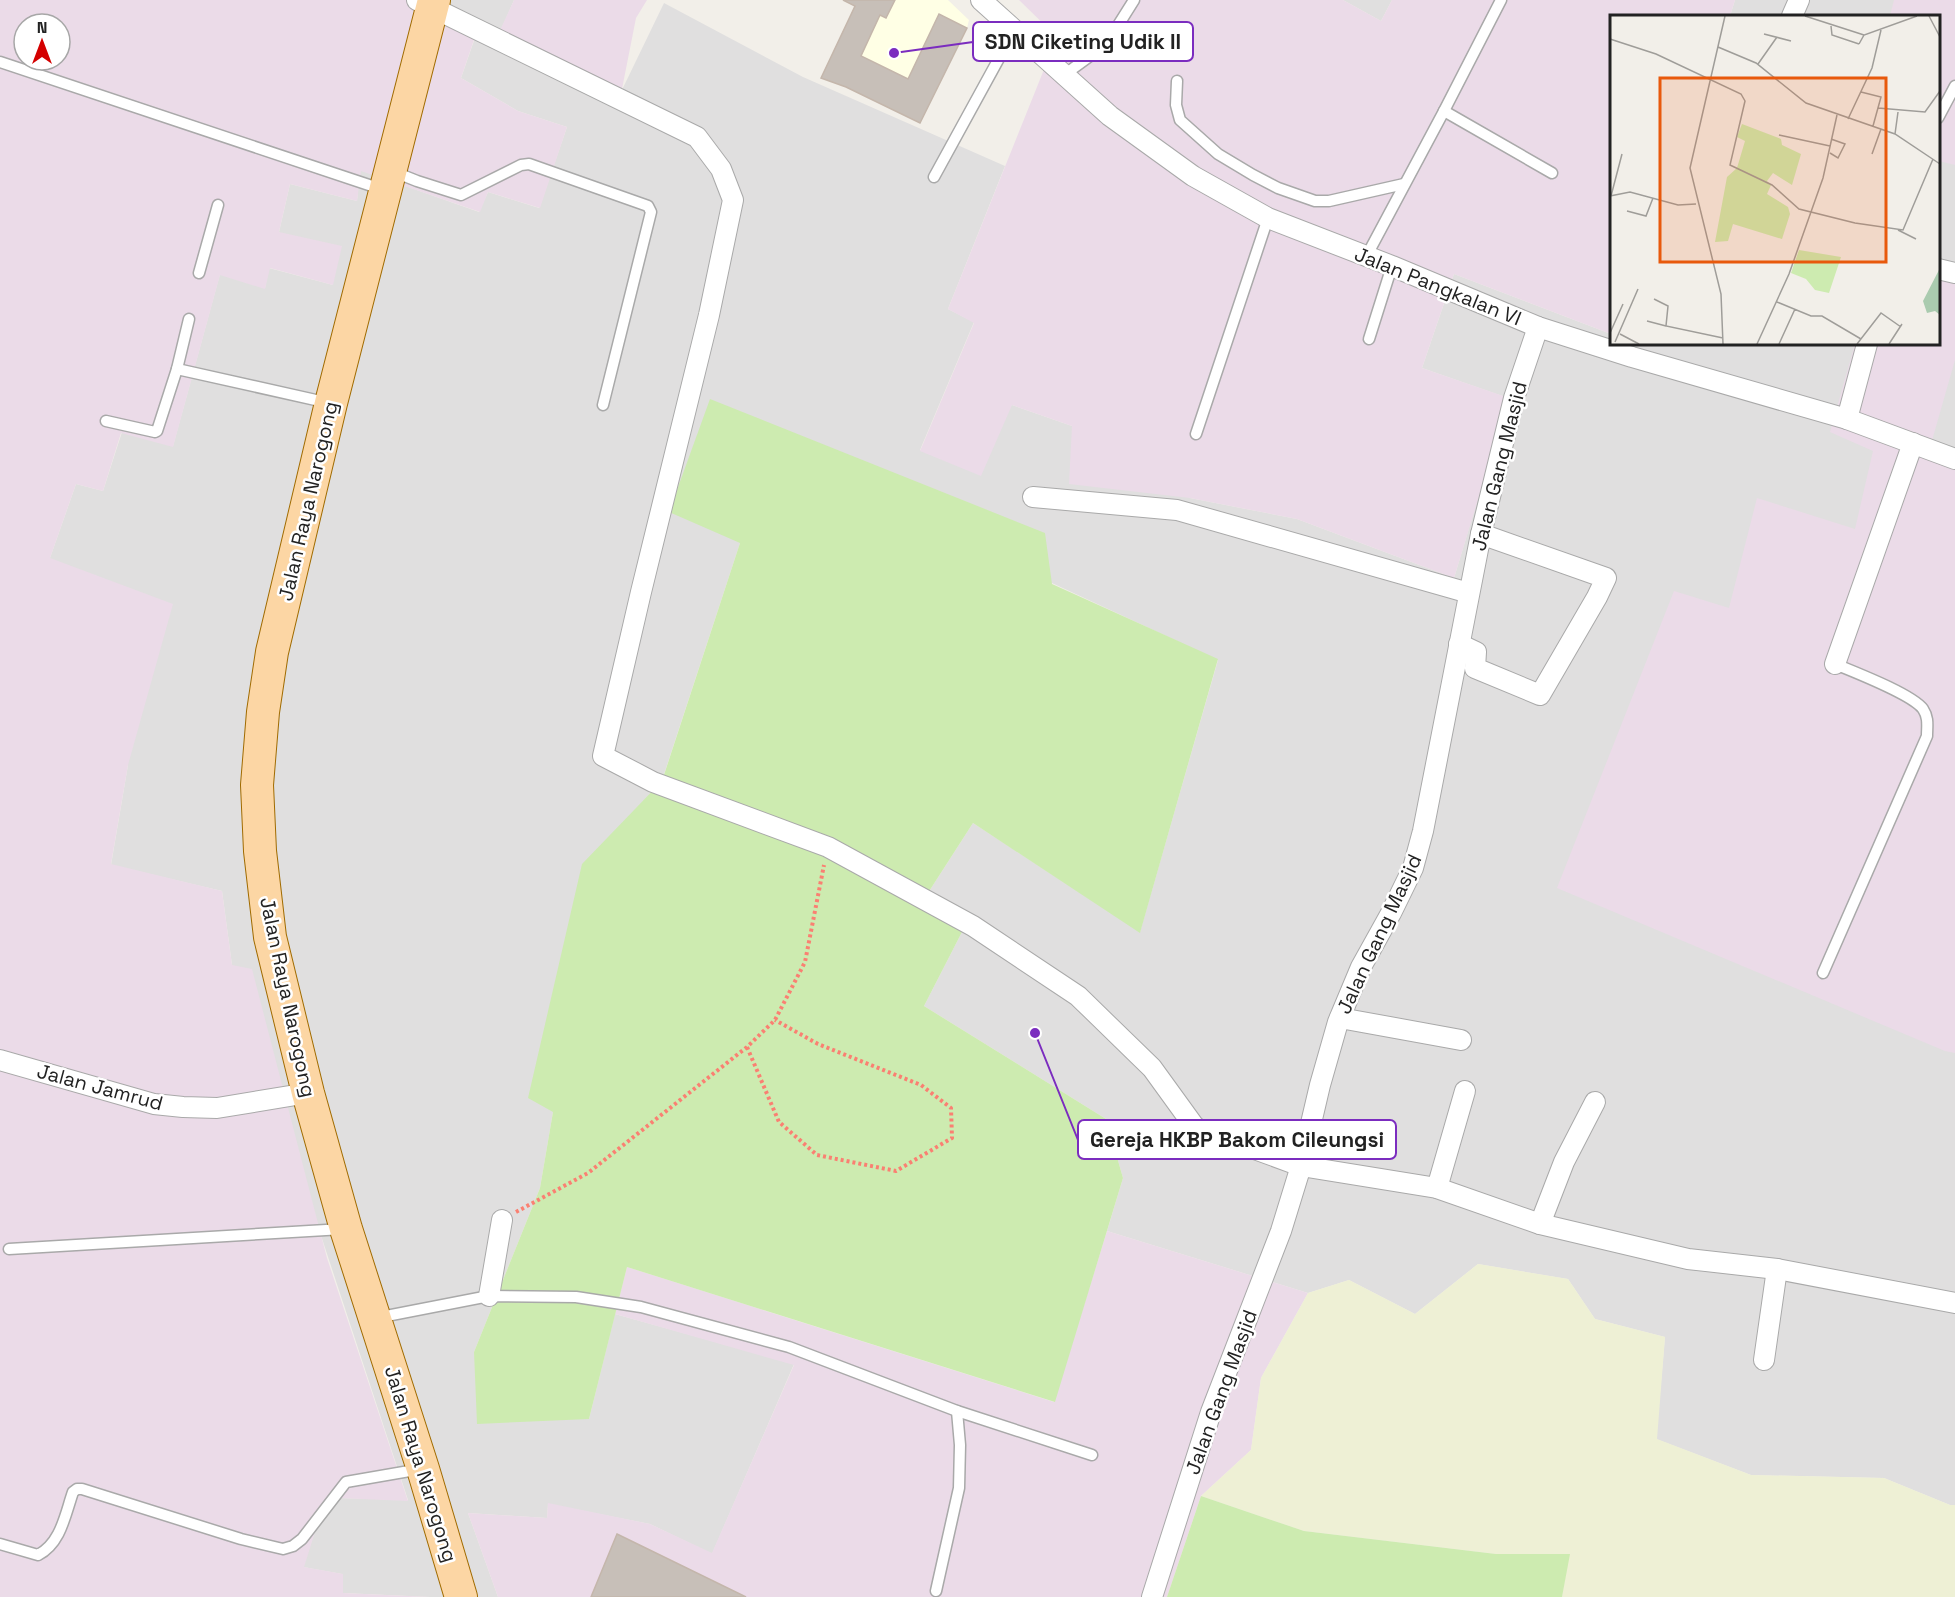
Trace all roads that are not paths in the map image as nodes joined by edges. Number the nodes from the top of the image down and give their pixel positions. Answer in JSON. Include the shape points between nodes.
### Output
{"nodes":[{"id":1,"x":981,"y":0,"type":"edge"},
{"id":2,"x":1134,"y":0,"type":"edge"},
{"id":3,"x":1501,"y":0,"type":"edge"},
{"id":4,"x":1799,"y":0,"type":"edge"},
{"id":5,"x":428,"y":2,"type":"edge"},
{"id":6,"x":1792,"y":15,"type":"edge"},
{"id":7,"x":1014,"y":31,"type":"junction"},
{"id":8,"x":0,"y":62,"type":"edge"},
{"id":9,"x":1064,"y":75,"type":"junction"},
{"id":10,"x":1177,"y":81,"type":"dead end"},
{"id":11,"x":1955,"y":86,"type":"edge"},
{"id":12,"x":1444,"y":111,"type":"junction"},
{"id":13,"x":1940,"y":114,"type":"edge"},
{"id":14,"x":1551,"y":173,"type":"dead end"},
{"id":15,"x":934,"y":177,"type":"dead end"},
{"id":16,"x":389,"y":181,"type":"junction"},
{"id":17,"x":1404,"y":184,"type":"junction"},
{"id":18,"x":218,"y":205,"type":"dead end"},
{"id":19,"x":1268,"y":218,"type":"junction"},
{"id":20,"x":1365,"y":257,"type":"junction"},
{"id":21,"x":1392,"y":266,"type":"junction"},
{"id":22,"x":1940,"y":269,"type":"edge"},
{"id":23,"x":200,"y":273,"type":"dead end"},
{"id":24,"x":1955,"y":273,"type":"edge"},
{"id":25,"x":189,"y":319,"type":"dead end"},
{"id":26,"x":1538,"y":327,"type":"junction"},
{"id":27,"x":1369,"y":339,"type":"dead end"},
{"id":28,"x":1610,"y":344,"type":"edge"},
{"id":29,"x":1613,"y":345,"type":"edge"},
{"id":30,"x":1867,"y":345,"type":"edge"},
{"id":31,"x":1634,"y":350,"type":"edge"},
{"id":32,"x":177,"y":369,"type":"junction"},
{"id":33,"x":331,"y":403,"type":"junction"},
{"id":34,"x":603,"y":405,"type":"dead end"},
{"id":35,"x":1847,"y":419,"type":"junction"},
{"id":36,"x":106,"y":421,"type":"dead end"},
{"id":37,"x":1196,"y":434,"type":"dead end"},
{"id":38,"x":1913,"y":442,"type":"junction"},
{"id":39,"x":1955,"y":459,"type":"edge"},
{"id":40,"x":1033,"y":497,"type":"dead end"},
{"id":41,"x":1481,"y":534,"type":"junction"},
{"id":42,"x":1469,"y":593,"type":"junction"},
{"id":43,"x":1459,"y":644,"type":"junction"},
{"id":44,"x":1835,"y":664,"type":"joint"},
{"id":45,"x":1823,"y":973,"type":"dead end"},
{"id":46,"x":1340,"y":1018,"type":"junction"},
{"id":47,"x":1461,"y":1040,"type":"dead end"},
{"id":48,"x":0,"y":1060,"type":"edge"},
{"id":49,"x":1465,"y":1091,"type":"dead end"},
{"id":50,"x":308,"y":1093,"type":"junction"},
{"id":51,"x":1595,"y":1102,"type":"dead end"},
{"id":52,"x":1301,"y":1166,"type":"junction"},
{"id":53,"x":1437,"y":1188,"type":"junction"},
{"id":54,"x":502,"y":1220,"type":"road end"},
{"id":55,"x":1540,"y":1224,"type":"junction"},
{"id":56,"x":346,"y":1229,"type":"junction"},
{"id":57,"x":9,"y":1249,"type":"dead end"},
{"id":58,"x":1777,"y":1269,"type":"junction"},
{"id":59,"x":489,"y":1296,"type":"junction"},
{"id":60,"x":1955,"y":1303,"type":"edge"},
{"id":61,"x":376,"y":1318,"type":"junction"},
{"id":62,"x":1764,"y":1360,"type":"dead end"},
{"id":63,"x":957,"y":1411,"type":"junction"},
{"id":64,"x":1092,"y":1455,"type":"dead end"},
{"id":65,"x":423,"y":1469,"type":"junction"},
{"id":66,"x":0,"y":1545,"type":"edge"},
{"id":67,"x":936,"y":1591,"type":"dead end"},
{"id":68,"x":461,"y":1597,"type":"edge"},
{"id":69,"x":1152,"y":1597,"type":"edge"}],
"edges":[{"from":1,"to":7,"type":"street","name":"Jalan Pangkalan VI"},
{"from":2,"to":9,"type":"lane","via":[[1112,35]]},
{"from":3,"to":12,"type":"lane"},
{"from":4,"to":6,"type":"street"},
{"from":5,"to":16,"type":"main road","name":"Jalan Raya Narogong"},
{"from":5,"to":52,"type":"street","via":[[697,136],[721,169],[733,200],[603,756],[653,782],[828,847],[973,926],[1078,996],[1152,1068],[1194,1126],[1207,1135]]},
{"from":7,"to":9,"type":"street","name":"Jalan Pangkalan VI"},
{"from":7,"to":15,"type":"lane"},
{"from":8,"to":16,"type":"lane"},
{"from":9,"to":19,"type":"street","name":"Jalan Pangkalan VI","via":[[1110,116],[1193,176]]},
{"from":10,"to":17,"type":"lane","via":[[1180,120],[1218,154],[1278,188],[1315,201],[1329,201]]},
{"from":11,"to":13,"type":"lane"},
{"from":12,"to":14,"type":"lane"},
{"from":12,"to":17,"type":"lane"},
{"from":16,"to":33,"type":"main road","name":"Jalan Raya Narogong"},
{"from":16,"to":34,"type":"lane","via":[[417,181],[460,195],[529,164],[648,206],[651,212]]},
{"from":17,"to":20,"type":"lane"},
{"from":18,"to":23,"type":"lane"},
{"from":19,"to":20,"type":"street","name":"Jalan Pangkalan VI"},
{"from":19,"to":37,"type":"lane"},
{"from":20,"to":21,"type":"street","name":"Jalan Pangkalan VI"},
{"from":21,"to":26,"type":"street","name":"Jalan Pangkalan VI"},
{"from":21,"to":27,"type":"lane"},
{"from":22,"to":24,"type":"street"},
{"from":25,"to":32,"type":"lane"},
{"from":26,"to":28,"type":"street","name":"Jalan Pangkalan VI"},
{"from":26,"to":41,"type":"street","name":"Jalan Gang Masjid","via":[[1514,398]]},
{"from":29,"to":31,"type":"street","name":"Jalan Pangkalan VI"},
{"from":30,"to":35,"type":"street"},
{"from":31,"to":35,"type":"street","name":"Jalan Pangkalan VI"},
{"from":32,"to":33,"type":"lane"},
{"from":32,"to":36,"type":"lane","via":[[157,431]]},
{"from":33,"to":50,"type":"main road","name":"Jalan Raya Narogong","via":[[272,652],[262,712],[257,785],[270,937]]},
{"from":35,"to":38,"type":"street","name":"Jalan Pangkalan VI"},
{"from":38,"to":39,"type":"street","name":"Jalan Pangkalan VI"},
{"from":38,"to":44,"type":"street"},
{"from":40,"to":42,"type":"street","via":[[1177,510]]},
{"from":41,"to":42,"type":"street","name":"Jalan Gang Masjid"},
{"from":41,"to":43,"type":"street","via":[[1606,578],[1540,695],[1475,668],[1476,652]]},
{"from":42,"to":43,"type":"street","name":"Jalan Gang Masjid"},
{"from":43,"to":46,"type":"street","name":"Jalan Gang Masjid","via":[[1413,868],[1361,967]]},
{"from":44,"to":45,"type":"lane","via":[[1904,695],[1922,707],[1928,719],[1927,736]]},
{"from":46,"to":47,"type":"street"},
{"from":46,"to":52,"type":"street","name":"Jalan Gang Masjid"},
{"from":48,"to":50,"type":"street","name":"Jalan Jamrud","via":[[154,1104],[217,1108]]},
{"from":49,"to":53,"type":"street"},
{"from":50,"to":56,"type":"main road","name":"Jalan Raya Narogong"},
{"from":51,"to":55,"type":"street","via":[[1564,1162]]},
{"from":52,"to":53,"type":"street"},
{"from":52,"to":69,"type":"street","name":"Jalan Gang Masjid","via":[[1281,1232],[1211,1412]]},
{"from":53,"to":55,"type":"street"},
{"from":54,"to":59,"type":"street"},
{"from":55,"to":58,"type":"street","via":[[1688,1259]]},
{"from":56,"to":57,"type":"lane"},
{"from":56,"to":61,"type":"main road","name":"Jalan Raya Narogong"},
{"from":58,"to":60,"type":"street"},
{"from":58,"to":62,"type":"street"},
{"from":59,"to":61,"type":"lane"},
{"from":59,"to":63,"type":"lane","via":[[576,1297],[640,1307],[789,1347]]},
{"from":61,"to":65,"type":"main road","name":"Jalan Raya Narogong"},
{"from":63,"to":64,"type":"lane"},
{"from":63,"to":67,"type":"lane","via":[[959,1488]]},
{"from":65,"to":66,"type":"lane","via":[[346,1482],[302,1539],[283,1549],[82,1489],[73,1492],[58,1537],[48,1550],[38,1555]]},
{"from":65,"to":68,"type":"main road","name":"Jalan Raya Narogong"}]}
